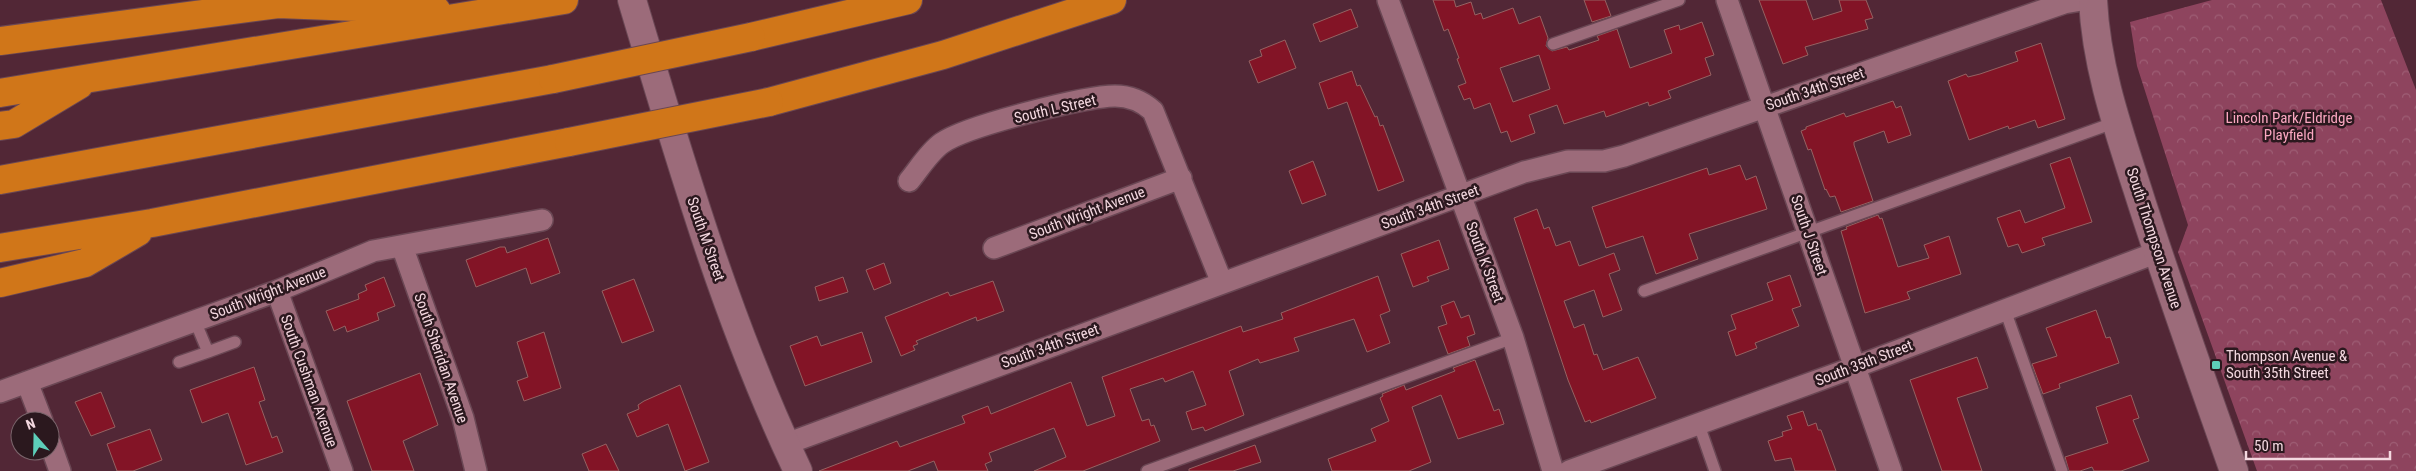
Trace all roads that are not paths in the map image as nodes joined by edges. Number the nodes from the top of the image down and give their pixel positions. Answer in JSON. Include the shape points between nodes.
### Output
{"nodes":[{"id":1,"x":564,"y":0,"type":"edge"},
{"id":2,"x":632,"y":0,"type":"edge"},
{"id":3,"x":908,"y":0,"type":"edge"},
{"id":4,"x":1112,"y":0,"type":"edge"},
{"id":5,"x":1388,"y":0,"type":"edge"},
{"id":6,"x":1679,"y":0,"type":"edge"},
{"id":7,"x":1727,"y":0,"type":"edge"},
{"id":8,"x":2082,"y":0,"type":"edge"},
{"id":9,"x":2093,"y":0,"type":"edge"},
{"id":10,"x":498,"y":12,"type":"junction"},
{"id":11,"x":0,"y":41,"type":"edge"},
{"id":12,"x":1553,"y":44,"type":"dead end"},
{"id":13,"x":91,"y":78,"type":"junction"},
{"id":14,"x":0,"y":93,"type":"edge"},
{"id":15,"x":1764,"y":107,"type":"junction"},
{"id":16,"x":2116,"y":122,"type":"junction"},
{"id":17,"x":0,"y":126,"type":"edge"},
{"id":18,"x":1181,"y":178,"type":"junction"},
{"id":19,"x":0,"y":180,"type":"edge"},
{"id":20,"x":909,"y":181,"type":"dead end"},
{"id":21,"x":1460,"y":196,"type":"junction"},
{"id":22,"x":542,"y":220,"type":"dead end"},
{"id":23,"x":152,"y":224,"type":"junction"},
{"id":24,"x":1808,"y":234,"type":"junction"},
{"id":25,"x":402,"y":246,"type":"junction"},
{"id":26,"x":0,"y":248,"type":"edge"},
{"id":27,"x":994,"y":248,"type":"dead end"},
{"id":28,"x":2158,"y":252,"type":"junction"},
{"id":29,"x":0,"y":283,"type":"edge"},
{"id":30,"x":1222,"y":283,"type":"junction"},
{"id":31,"x":277,"y":291,"type":"junction"},
{"id":32,"x":1644,"y":291,"type":"dead end"},
{"id":33,"x":2005,"y":310,"type":"junction"},
{"id":34,"x":196,"y":321,"type":"junction"},
{"id":35,"x":1513,"y":338,"type":"junction"},
{"id":36,"x":235,"y":342,"type":"dead end"},
{"id":37,"x":208,"y":352,"type":"junction"},
{"id":38,"x":179,"y":362,"type":"dead end"},
{"id":39,"x":1855,"y":367,"type":"junction"},
{"id":40,"x":28,"y":382,"type":"junction"},
{"id":41,"x":0,"y":392,"type":"edge"},
{"id":42,"x":38,"y":411,"type":"edge"},
{"id":43,"x":1699,"y":424,"type":"junction"},
{"id":44,"x":786,"y":444,"type":"junction"},
{"id":45,"x":342,"y":471,"type":"edge"},
{"id":46,"x":476,"y":471,"type":"edge"},
{"id":47,"x":798,"y":471,"type":"edge"},
{"id":48,"x":1147,"y":471,"type":"edge"},
{"id":49,"x":1554,"y":471,"type":"edge"},
{"id":50,"x":1569,"y":471,"type":"edge"},
{"id":51,"x":1715,"y":471,"type":"edge"},
{"id":52,"x":1891,"y":471,"type":"edge"},
{"id":53,"x":2062,"y":471,"type":"edge"},
{"id":54,"x":2234,"y":471,"type":"edge"}],
"edges":[{"from":1,"to":10,"type":"highway"},
{"from":2,"to":44,"type":"street","name":"South M Street","via":[[712,258]]},
{"from":3,"to":19,"type":"highway","bridge":true,"via":[[553,79]]},
{"from":4,"to":23,"type":"highway","bridge":true,"via":[[943,55],[768,102]]},
{"from":5,"to":21,"type":"street","name":"South K Street"},
{"from":6,"to":12,"type":"lane"},
{"from":7,"to":15,"type":"street","name":"South J Street"},
{"from":8,"to":15,"type":"street","name":"South 34th Street","via":[[2064,3]]},
{"from":9,"to":16,"type":"street","name":"South Thompson Avenue","via":[[2102,69]]},
{"from":10,"to":11,"type":"highway","via":[[278,4]]},
{"from":10,"to":13,"type":"highway"},
{"from":13,"to":14,"type":"highway"},
{"from":13,"to":17,"type":"highway","via":[[14,124]]},
{"from":15,"to":21,"type":"street","name":"South 34th Street","via":[[1624,156],[1604,161],[1549,164]]},
{"from":15,"to":24,"type":"street","name":"South J Street"},
{"from":16,"to":24,"type":"lane"},
{"from":16,"to":28,"type":"street","name":"South Thompson Avenue"},
{"from":18,"to":20,"type":"street","name":"South L Street","via":[[1153,111],[1143,103],[1116,96],[1088,99],[969,130],[942,143]]},
{"from":18,"to":27,"type":"street","name":"South Wright Avenue"},
{"from":18,"to":30,"type":"street","name":"South L Street"},
{"from":21,"to":30,"type":"street","name":"South 34th Street"},
{"from":21,"to":35,"type":"street","name":"South K Street"},
{"from":22,"to":25,"type":"street","name":"South Wright Avenue"},
{"from":23,"to":26,"type":"highway"},
{"from":23,"to":29,"type":"highway","via":[[85,263]]},
{"from":24,"to":32,"type":"lane"},
{"from":24,"to":39,"type":"street","name":"South J Street"},
{"from":25,"to":31,"type":"street","name":"South Wright Avenue","via":[[373,251]]},
{"from":25,"to":46,"type":"street","name":"South Sheridan Avenue","via":[[463,418]]},
{"from":28,"to":33,"type":"street","name":"South 35th Street"},
{"from":28,"to":54,"type":"street","name":"South Thompson Avenue"},
{"from":30,"to":44,"type":"street","name":"South 34th Street"},
{"from":31,"to":34,"type":"street","name":"South Wright Avenue"},
{"from":31,"to":45,"type":"street","name":"South Cushman Avenue"},
{"from":33,"to":39,"type":"street","name":"South 35th Street"},
{"from":33,"to":53,"type":"lane"},
{"from":34,"to":37,"type":"lane"},
{"from":34,"to":40,"type":"street","name":"South Wright Avenue"},
{"from":35,"to":48,"type":"lane"},
{"from":35,"to":49,"type":"street","name":"South K Street"},
{"from":36,"to":37,"type":"lane"},
{"from":37,"to":38,"type":"lane"},
{"from":39,"to":43,"type":"street","name":"South 35th Street"},
{"from":39,"to":52,"type":"street","name":"South J Street"},
{"from":40,"to":41,"type":"street","name":"South Wright Avenue"},
{"from":40,"to":42,"type":"street"},
{"from":43,"to":50,"type":"street","name":"South 35th Street"},
{"from":43,"to":51,"type":"lane"},
{"from":44,"to":47,"type":"street","name":"South M Street"}]}
